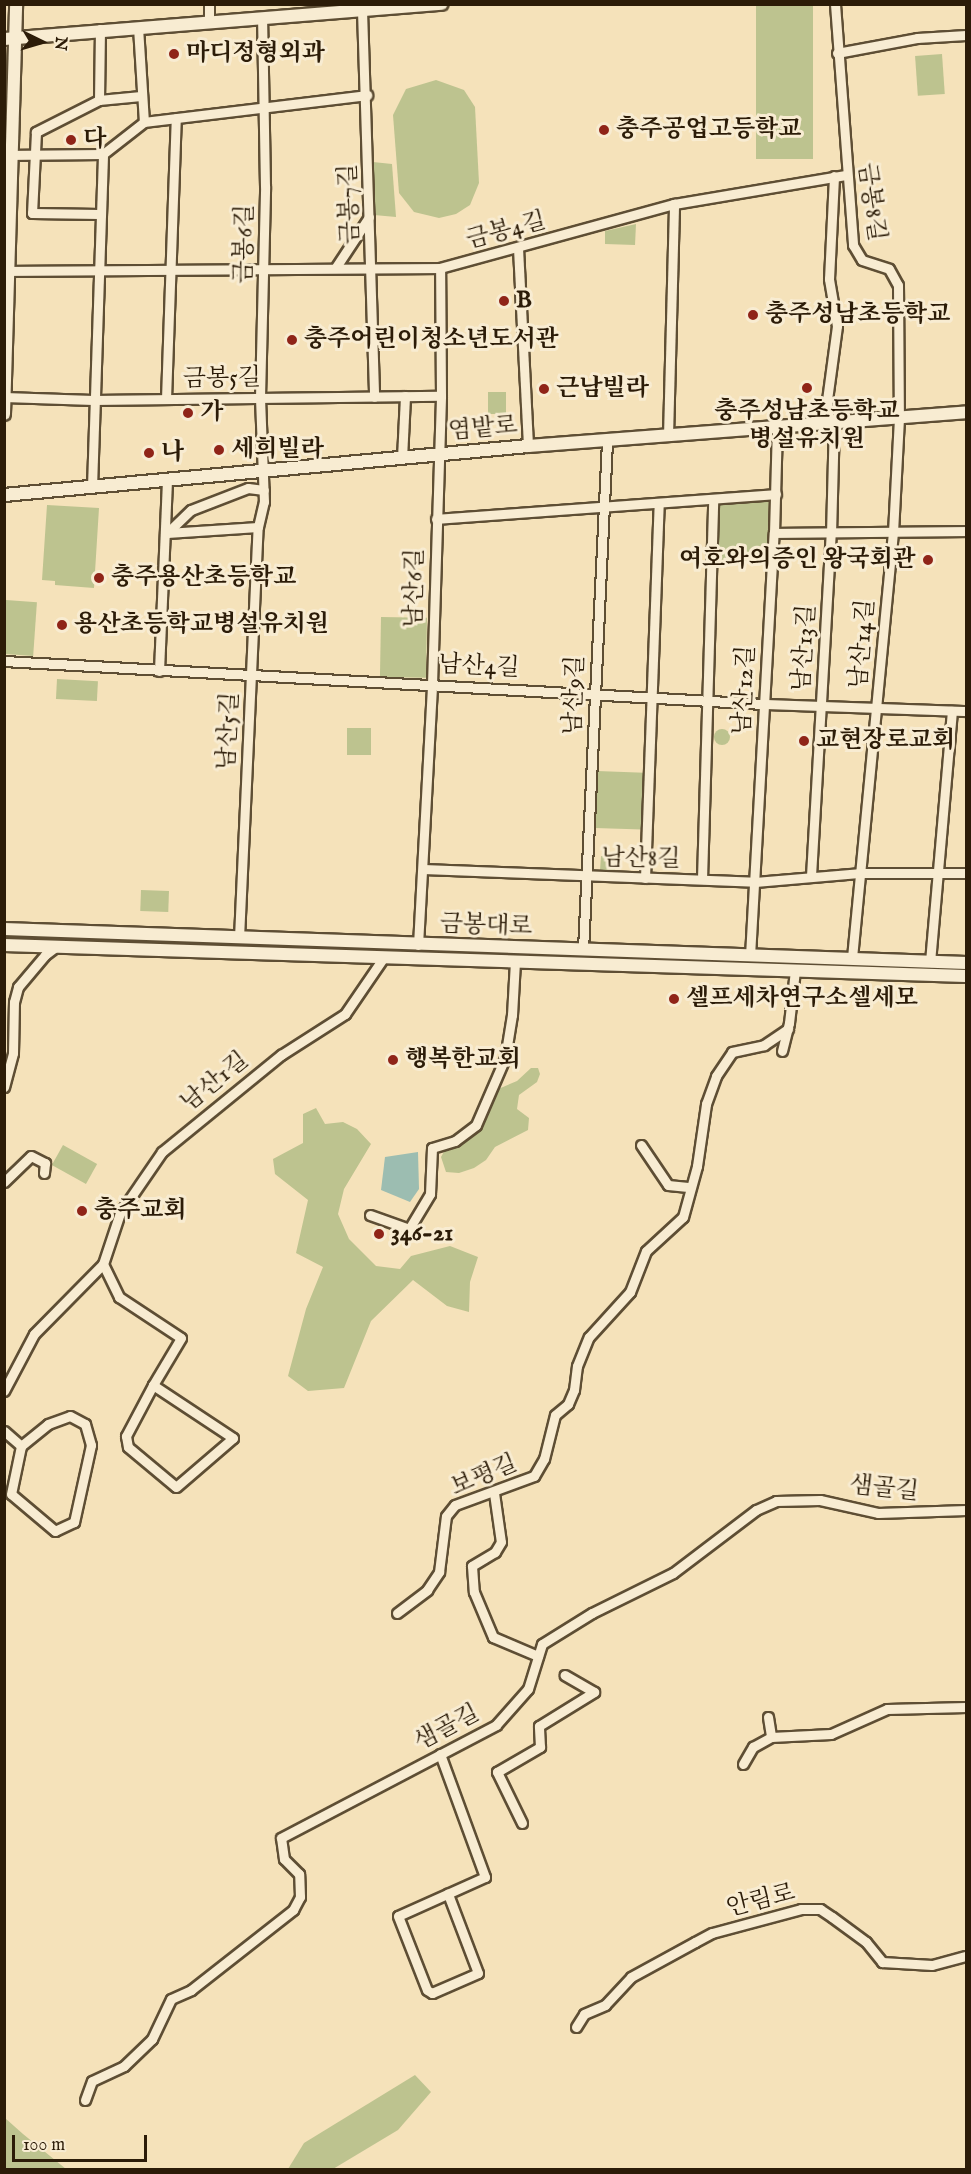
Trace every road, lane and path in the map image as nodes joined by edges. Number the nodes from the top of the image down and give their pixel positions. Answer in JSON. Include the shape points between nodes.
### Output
{"nodes":[{"id":1,"x":16,"y":4,"type":"edge"},
{"id":2,"x":209,"y":4,"type":"edge"},
{"id":3,"x":442,"y":4,"type":"edge"},
{"id":4,"x":835,"y":4,"type":"edge"},
{"id":5,"x":368,"y":8,"type":"edge"},
{"id":6,"x":262,"y":18,"type":"junction"},
{"id":7,"x":209,"y":22,"type":"junction"},
{"id":8,"x":138,"y":27,"type":"junction"},
{"id":9,"x":100,"y":29,"type":"junction"},
{"id":10,"x":966,"y":34,"type":"edge"},
{"id":11,"x":10,"y":38,"type":"edge"},
{"id":12,"x":837,"y":53,"type":"junction"},
{"id":13,"x":367,"y":95,"type":"junction"},
{"id":14,"x":141,"y":96,"type":"junction"},
{"id":15,"x":99,"y":100,"type":"junction"},
{"id":16,"x":265,"y":107,"type":"junction"},
{"id":17,"x":176,"y":118,"type":"junction"},
{"id":18,"x":144,"y":122,"type":"junction"},
{"id":19,"x":103,"y":154,"type":"junction"},
{"id":20,"x":32,"y":155,"type":"junction"},
{"id":21,"x":8,"y":156,"type":"edge"},
{"id":22,"x":846,"y":175,"type":"junction"},
{"id":23,"x":834,"y":176,"type":"junction"},
{"id":24,"x":674,"y":204,"type":"junction"},
{"id":25,"x":99,"y":214,"type":"junction"},
{"id":26,"x":369,"y":217,"type":"junction"},
{"id":27,"x":518,"y":248,"type":"junction"},
{"id":28,"x":336,"y":267,"type":"junction"},
{"id":29,"x":371,"y":268,"type":"junction"},
{"id":30,"x":440,"y":268,"type":"junction"},
{"id":31,"x":264,"y":269,"type":"junction"},
{"id":32,"x":6,"y":271,"type":"edge"},
{"id":33,"x":96,"y":271,"type":"junction"},
{"id":34,"x":170,"y":272,"type":"junction"},
{"id":35,"x":405,"y":396,"type":"junction"},
{"id":36,"x":441,"y":396,"type":"junction"},
{"id":37,"x":5,"y":397,"type":"edge"},
{"id":38,"x":260,"y":397,"type":"junction"},
{"id":39,"x":374,"y":397,"type":"junction"},
{"id":40,"x":166,"y":399,"type":"junction"},
{"id":41,"x":93,"y":400,"type":"junction"},
{"id":42,"x":966,"y":412,"type":"edge"},
{"id":43,"x":4,"y":414,"type":"edge"},
{"id":44,"x":899,"y":418,"type":"junction"},
{"id":45,"x":834,"y":423,"type":"junction"},
{"id":46,"x":777,"y":427,"type":"junction"},
{"id":47,"x":668,"y":436,"type":"junction"},
{"id":48,"x":607,"y":441,"type":"junction"},
{"id":49,"x":528,"y":446,"type":"junction"},
{"id":50,"x":439,"y":454,"type":"junction"},
{"id":51,"x":402,"y":458,"type":"junction"},
{"id":52,"x":264,"y":471,"type":"junction"},
{"id":53,"x":167,"y":481,"type":"junction"},
{"id":54,"x":92,"y":487,"type":"junction"},
{"id":55,"x":264,"y":490,"type":"junction"},
{"id":56,"x":776,"y":494,"type":"junction"},
{"id":57,"x":4,"y":495,"type":"edge"},
{"id":58,"x":713,"y":500,"type":"junction"},
{"id":59,"x":659,"y":503,"type":"junction"},
{"id":60,"x":602,"y":507,"type":"junction"},
{"id":61,"x":436,"y":519,"type":"junction"},
{"id":62,"x":258,"y":527,"type":"junction"},
{"id":63,"x":966,"y":531,"type":"edge"},
{"id":64,"x":893,"y":532,"type":"junction"},
{"id":65,"x":167,"y":533,"type":"junction"},
{"id":66,"x":774,"y":533,"type":"junction"},
{"id":67,"x":831,"y":534,"type":"junction"},
{"id":68,"x":4,"y":662,"type":"edge"},
{"id":69,"x":159,"y":671,"type":"junction"},
{"id":70,"x":251,"y":676,"type":"junction"},
{"id":71,"x":432,"y":684,"type":"junction"},
{"id":72,"x":595,"y":694,"type":"junction"},
{"id":73,"x":651,"y":698,"type":"junction"},
{"id":74,"x":709,"y":701,"type":"junction"},
{"id":75,"x":763,"y":704,"type":"junction"},
{"id":76,"x":821,"y":705,"type":"junction"},
{"id":77,"x":876,"y":708,"type":"junction"},
{"id":78,"x":952,"y":711,"type":"junction"},
{"id":79,"x":966,"y":711,"type":"edge"},
{"id":80,"x":423,"y":869,"type":"junction"},
{"id":81,"x":937,"y":872,"type":"junction"},
{"id":82,"x":859,"y":873,"type":"junction"},
{"id":83,"x":966,"y":873,"type":"edge"},
{"id":84,"x":811,"y":876,"type":"junction"},
{"id":85,"x":587,"y":878,"type":"junction"},
{"id":86,"x":645,"y":878,"type":"junction"},
{"id":87,"x":702,"y":879,"type":"junction"},
{"id":88,"x":755,"y":882,"type":"junction"},
{"id":89,"x":4,"y":929,"type":"edge"},
{"id":90,"x":238,"y":938,"type":"junction"},
{"id":91,"x":4,"y":945,"type":"edge"},
{"id":92,"x":418,"y":945,"type":"junction"},
{"id":93,"x":57,"y":946,"type":"junction"},
{"id":94,"x":583,"y":950,"type":"junction"},
{"id":95,"x":750,"y":956,"type":"junction"},
{"id":96,"x":384,"y":957,"type":"junction"},
{"id":97,"x":852,"y":959,"type":"junction"},
{"id":98,"x":515,"y":961,"type":"junction"},
{"id":99,"x":930,"y":962,"type":"junction"},
{"id":100,"x":966,"y":963,"type":"edge"},
{"id":101,"x":795,"y":970,"type":"junction"},
{"id":102,"x":966,"y":976,"type":"edge"},
{"id":103,"x":788,"y":1029,"type":"junction"},
{"id":104,"x":782,"y":1051,"type":"dead end"},
{"id":105,"x":4,"y":1087,"type":"edge"},
{"id":106,"x":641,"y":1145,"type":"dead end"},
{"id":107,"x":44,"y":1173,"type":"dead end"},
{"id":108,"x":4,"y":1182,"type":"edge"},
{"id":109,"x":688,"y":1187,"type":"junction"},
{"id":110,"x":370,"y":1215,"type":"dead end"},
{"id":111,"x":103,"y":1264,"type":"junction"},
{"id":112,"x":153,"y":1385,"type":"junction"},
{"id":113,"x":4,"y":1391,"type":"edge"},
{"id":114,"x":4,"y":1431,"type":"edge"},
{"id":115,"x":21,"y":1446,"type":"junction"},
{"id":116,"x":494,"y":1493,"type":"junction"},
{"id":117,"x":966,"y":1510,"type":"edge"},
{"id":118,"x":397,"y":1614,"type":"dead end"},
{"id":119,"x":538,"y":1656,"type":"junction"},
{"id":120,"x":565,"y":1675,"type":"dead end"},
{"id":121,"x":966,"y":1707,"type":"edge"},
{"id":122,"x":768,"y":1717,"type":"dead end"},
{"id":123,"x":771,"y":1737,"type":"junction"},
{"id":124,"x":440,"y":1754,"type":"junction"},
{"id":125,"x":743,"y":1764,"type":"dead end"},
{"id":126,"x":522,"y":1823,"type":"dead end"},
{"id":127,"x":448,"y":1894,"type":"junction"},
{"id":128,"x":966,"y":1956,"type":"edge"},
{"id":129,"x":576,"y":2027,"type":"dead end"},
{"id":130,"x":85,"y":2100,"type":"dead end"}],
"edges":[{"from":1,"to":11,"type":"street"},
{"from":2,"to":7,"type":"street"},
{"from":3,"to":5,"type":"street"},
{"from":4,"to":12,"type":"street","name":"금봉8길"},
{"from":5,"to":6,"type":"street"},
{"from":5,"to":13,"type":"street","name":"금봉7길"},
{"from":6,"to":7,"type":"street"},
{"from":6,"to":16,"type":"street","name":"금봉6길"},
{"from":7,"to":8,"type":"street"},
{"from":8,"to":9,"type":"street"},
{"from":8,"to":14,"type":"street"},
{"from":9,"to":11,"type":"street"},
{"from":9,"to":15,"type":"street"},
{"from":10,"to":12,"type":"street","via":[[917,38]]},
{"from":11,"to":21,"type":"street"},
{"from":12,"to":22,"type":"street","name":"금봉8길"},
{"from":13,"to":16,"type":"street"},
{"from":13,"to":26,"type":"street","name":"금봉7길"},
{"from":14,"to":15,"type":"street"},
{"from":14,"to":18,"type":"street"},
{"from":15,"to":20,"type":"street","via":[[36,132]]},
{"from":16,"to":17,"type":"street"},
{"from":16,"to":31,"type":"street","name":"금봉6길"},
{"from":17,"to":18,"type":"street"},
{"from":17,"to":34,"type":"street"},
{"from":18,"to":19,"type":"street"},
{"from":19,"to":20,"type":"street"},
{"from":19,"to":25,"type":"street"},
{"from":20,"to":21,"type":"street"},
{"from":20,"to":25,"type":"street","via":[[32,213]]},
{"from":21,"to":32,"type":"street"},
{"from":22,"to":23,"type":"street","name":"금봉4길"},
{"from":22,"to":44,"type":"street","name":"금봉8길","via":[[853,245],[862,260],[889,269],[898,285]]},
{"from":23,"to":24,"type":"street","name":"금봉4길"},
{"from":23,"to":45,"type":"street","name":"남산13길","via":[[829,279],[837,326],[827,400]]},
{"from":24,"to":27,"type":"street","name":"금봉4길"},
{"from":24,"to":47,"type":"street"},
{"from":25,"to":33,"type":"street"},
{"from":26,"to":28,"type":"street"},
{"from":26,"to":29,"type":"street","name":"금봉7길"},
{"from":27,"to":30,"type":"street","name":"금봉4길"},
{"from":27,"to":49,"type":"street"},
{"from":28,"to":29,"type":"street","name":"금봉4길"},
{"from":28,"to":31,"type":"street","name":"금봉4길"},
{"from":29,"to":30,"type":"street","name":"금봉4길"},
{"from":29,"to":39,"type":"street","name":"금봉7길"},
{"from":30,"to":36,"type":"street","name":"남산6길"},
{"from":31,"to":34,"type":"street","name":"금봉4길"},
{"from":31,"to":38,"type":"street","name":"금봉6길"},
{"from":32,"to":33,"type":"street","name":"금봉4길"},
{"from":32,"to":37,"type":"street"},
{"from":33,"to":34,"type":"street","name":"금봉4길"},
{"from":33,"to":41,"type":"street"},
{"from":34,"to":40,"type":"street"},
{"from":35,"to":36,"type":"street","name":"금봉5길"},
{"from":35,"to":39,"type":"street","name":"금봉5길"},
{"from":35,"to":51,"type":"street"},
{"from":36,"to":50,"type":"street","name":"남산6길"},
{"from":37,"to":41,"type":"street","name":"금봉5길"},
{"from":37,"to":43,"type":"street"},
{"from":38,"to":39,"type":"street","name":"금봉5길"},
{"from":38,"to":40,"type":"street","name":"금봉5길"},
{"from":38,"to":52,"type":"street","name":"금봉6길"},
{"from":40,"to":41,"type":"street","name":"금봉5길"},
{"from":41,"to":54,"type":"street"},
{"from":42,"to":44,"type":"street","name":"염밭로"},
{"from":44,"to":45,"type":"street","name":"염밭로"},
{"from":44,"to":64,"type":"street","name":"남산14길"},
{"from":45,"to":46,"type":"street","name":"염밭로"},
{"from":45,"to":67,"type":"street","name":"남산13길"},
{"from":46,"to":47,"type":"street","name":"염밭로"},
{"from":46,"to":56,"type":"street","name":"남산12길"},
{"from":47,"to":48,"type":"street","name":"염밭로"},
{"from":48,"to":49,"type":"street","name":"염밭로"},
{"from":48,"to":60,"type":"street","name":"남산9길"},
{"from":49,"to":50,"type":"street","name":"염밭로"},
{"from":50,"to":51,"type":"street","name":"염밭로"},
{"from":50,"to":61,"type":"street","name":"남산6길"},
{"from":51,"to":52,"type":"street","name":"염밭로"},
{"from":52,"to":53,"type":"street","name":"염밭로"},
{"from":52,"to":55,"type":"street","name":"남산5길"},
{"from":53,"to":54,"type":"street","name":"염밭로"},
{"from":53,"to":65,"type":"street"},
{"from":54,"to":57,"type":"street","name":"염밭로"},
{"from":55,"to":62,"type":"street","name":"남산5길"},
{"from":55,"to":65,"type":"street","via":[[248,488],[190,510]]},
{"from":56,"to":58,"type":"street"},
{"from":56,"to":66,"type":"street","name":"남산12길"},
{"from":58,"to":59,"type":"street"},
{"from":58,"to":74,"type":"street"},
{"from":59,"to":60,"type":"street"},
{"from":59,"to":73,"type":"street"},
{"from":60,"to":61,"type":"street"},
{"from":60,"to":72,"type":"street","name":"남산9길"},
{"from":61,"to":71,"type":"street","name":"남산6길"},
{"from":62,"to":65,"type":"street"},
{"from":62,"to":70,"type":"street","name":"남산5길"},
{"from":63,"to":64,"type":"street"},
{"from":64,"to":67,"type":"street"},
{"from":64,"to":77,"type":"street","name":"남산14길"},
{"from":65,"to":69,"type":"street"},
{"from":66,"to":67,"type":"street"},
{"from":66,"to":75,"type":"street","name":"남산12길"},
{"from":67,"to":76,"type":"street","name":"남산13길"},
{"from":68,"to":69,"type":"street","name":"남산4길"},
{"from":69,"to":70,"type":"street","name":"남산4길"},
{"from":70,"to":71,"type":"street","name":"남산4길"},
{"from":70,"to":90,"type":"street","name":"남산5길"},
{"from":71,"to":72,"type":"street","name":"남산4길"},
{"from":71,"to":80,"type":"street","name":"남산6길"},
{"from":72,"to":73,"type":"street","name":"남산4길"},
{"from":72,"to":85,"type":"street","name":"남산9길"},
{"from":73,"to":74,"type":"street","name":"남산4길"},
{"from":73,"to":86,"type":"street"},
{"from":74,"to":75,"type":"street","name":"남산4길"},
{"from":74,"to":87,"type":"street"},
{"from":75,"to":76,"type":"street","name":"남산4길"},
{"from":75,"to":88,"type":"street","name":"남산12길"},
{"from":76,"to":77,"type":"street","name":"남산4길"},
{"from":76,"to":84,"type":"street","name":"남산13길"},
{"from":77,"to":78,"type":"street","name":"남산4길"},
{"from":77,"to":82,"type":"street","name":"남산14길"},
{"from":78,"to":79,"type":"street","name":"남산4길"},
{"from":78,"to":81,"type":"street"},
{"from":80,"to":85,"type":"street","name":"남산8길"},
{"from":80,"to":92,"type":"street","name":"남산6길"},
{"from":81,"to":82,"type":"street"},
{"from":81,"to":83,"type":"street"},
{"from":81,"to":99,"type":"street"},
{"from":82,"to":84,"type":"street","name":"남산8길"},
{"from":82,"to":97,"type":"street","name":"남산14길"},
{"from":84,"to":88,"type":"street","name":"남산8길"},
{"from":85,"to":86,"type":"street","name":"남산8길"},
{"from":85,"to":94,"type":"street","name":"남산9길"},
{"from":86,"to":87,"type":"street","name":"남산8길"},
{"from":87,"to":88,"type":"street","name":"남산8길"},
{"from":88,"to":95,"type":"street","name":"남산12길"},
{"from":89,"to":90,"type":"street","name":"금봉대로"},
{"from":90,"to":92,"type":"street","name":"금봉대로"},
{"from":91,"to":93,"type":"street","name":"금봉대로"},
{"from":92,"to":94,"type":"street","name":"금봉대로"},
{"from":93,"to":96,"type":"street","name":"금봉대로"},
{"from":93,"to":105,"type":"street","via":[[18,987],[13,1053]]},
{"from":94,"to":95,"type":"street","name":"금봉대로"},
{"from":95,"to":97,"type":"street","name":"금봉대로"},
{"from":96,"to":98,"type":"street","name":"금봉대로"},
{"from":96,"to":111,"type":"street","name":"남산1길","via":[[345,1014],[281,1055],[162,1152],[120,1213]]},
{"from":97,"to":99,"type":"street","name":"금봉대로"},
{"from":98,"to":101,"type":"street","name":"금봉대로"},
{"from":98,"to":110,"type":"street","via":[[505,1058],[476,1125],[455,1141],[432,1148],[430,1194],[409,1229]]},
{"from":99,"to":100,"type":"street","name":"금봉대로"},
{"from":101,"to":102,"type":"street","name":"금봉대로"},
{"from":101,"to":103,"type":"street"},
{"from":103,"to":104,"type":"street"},
{"from":103,"to":109,"type":"street","name":"보평길","via":[[764,1046],[732,1052],[716,1076],[706,1104],[697,1166]]},
{"from":106,"to":109,"type":"street","via":[[668,1185]]},
{"from":107,"to":108,"type":"street","via":[[45,1163],[31,1156]]},
{"from":109,"to":116,"type":"street","name":"보평길","via":[[683,1217],[646,1251],[630,1292],[589,1337],[577,1366],[574,1390],[568,1404],[555,1415],[544,1459],[534,1476]]},
{"from":111,"to":112,"type":"street","via":[[119,1297],[181,1338]]},
{"from":111,"to":113,"type":"street","name":"남산1길","via":[[34,1334]]},
{"from":112,"to":112,"type":"street","via":[[126,1436],[128,1447],[176,1486],[233,1438]]},
{"from":114,"to":115,"type":"street"},
{"from":115,"to":115,"type":"street","via":[[48,1424],[70,1416],[85,1424],[91,1445],[74,1522],[56,1531],[11,1494]]},
{"from":116,"to":118,"type":"street","name":"보평길","via":[[454,1505],[446,1516],[439,1572],[427,1590]]},
{"from":116,"to":119,"type":"street","via":[[501,1542],[495,1552],[471,1566],[474,1592],[493,1637]]},
{"from":117,"to":119,"type":"street","name":"샘골길","via":[[878,1513],[820,1500],[776,1501],[756,1510],[674,1573],[592,1613],[542,1644]]},
{"from":119,"to":124,"type":"street","name":"샘골길","via":[[528,1689],[496,1725]]},
{"from":120,"to":126,"type":"street","via":[[594,1692],[539,1726],[540,1747],[498,1772]]},
{"from":121,"to":123,"type":"street","via":[[887,1709],[831,1734]]},
{"from":122,"to":123,"type":"street"},
{"from":123,"to":125,"type":"street","via":[[753,1747]]},
{"from":124,"to":127,"type":"street","via":[[485,1873],[483,1879]]},
{"from":124,"to":130,"type":"street","name":"샘골길","via":[[281,1838],[284,1859],[299,1874],[300,1897],[293,1910],[191,1990],[171,1999],[152,2039],[124,2066],[92,2081]]},
{"from":127,"to":127,"type":"street","via":[[398,1916],[427,1990],[432,1993],[478,1973]]},
{"from":128,"to":129,"type":"street","name":"안림로","via":[[932,1965],[882,1962],[866,1942],[820,1909],[801,1909],[712,1933],[631,1977],[605,2005],[584,2014]]}]}
